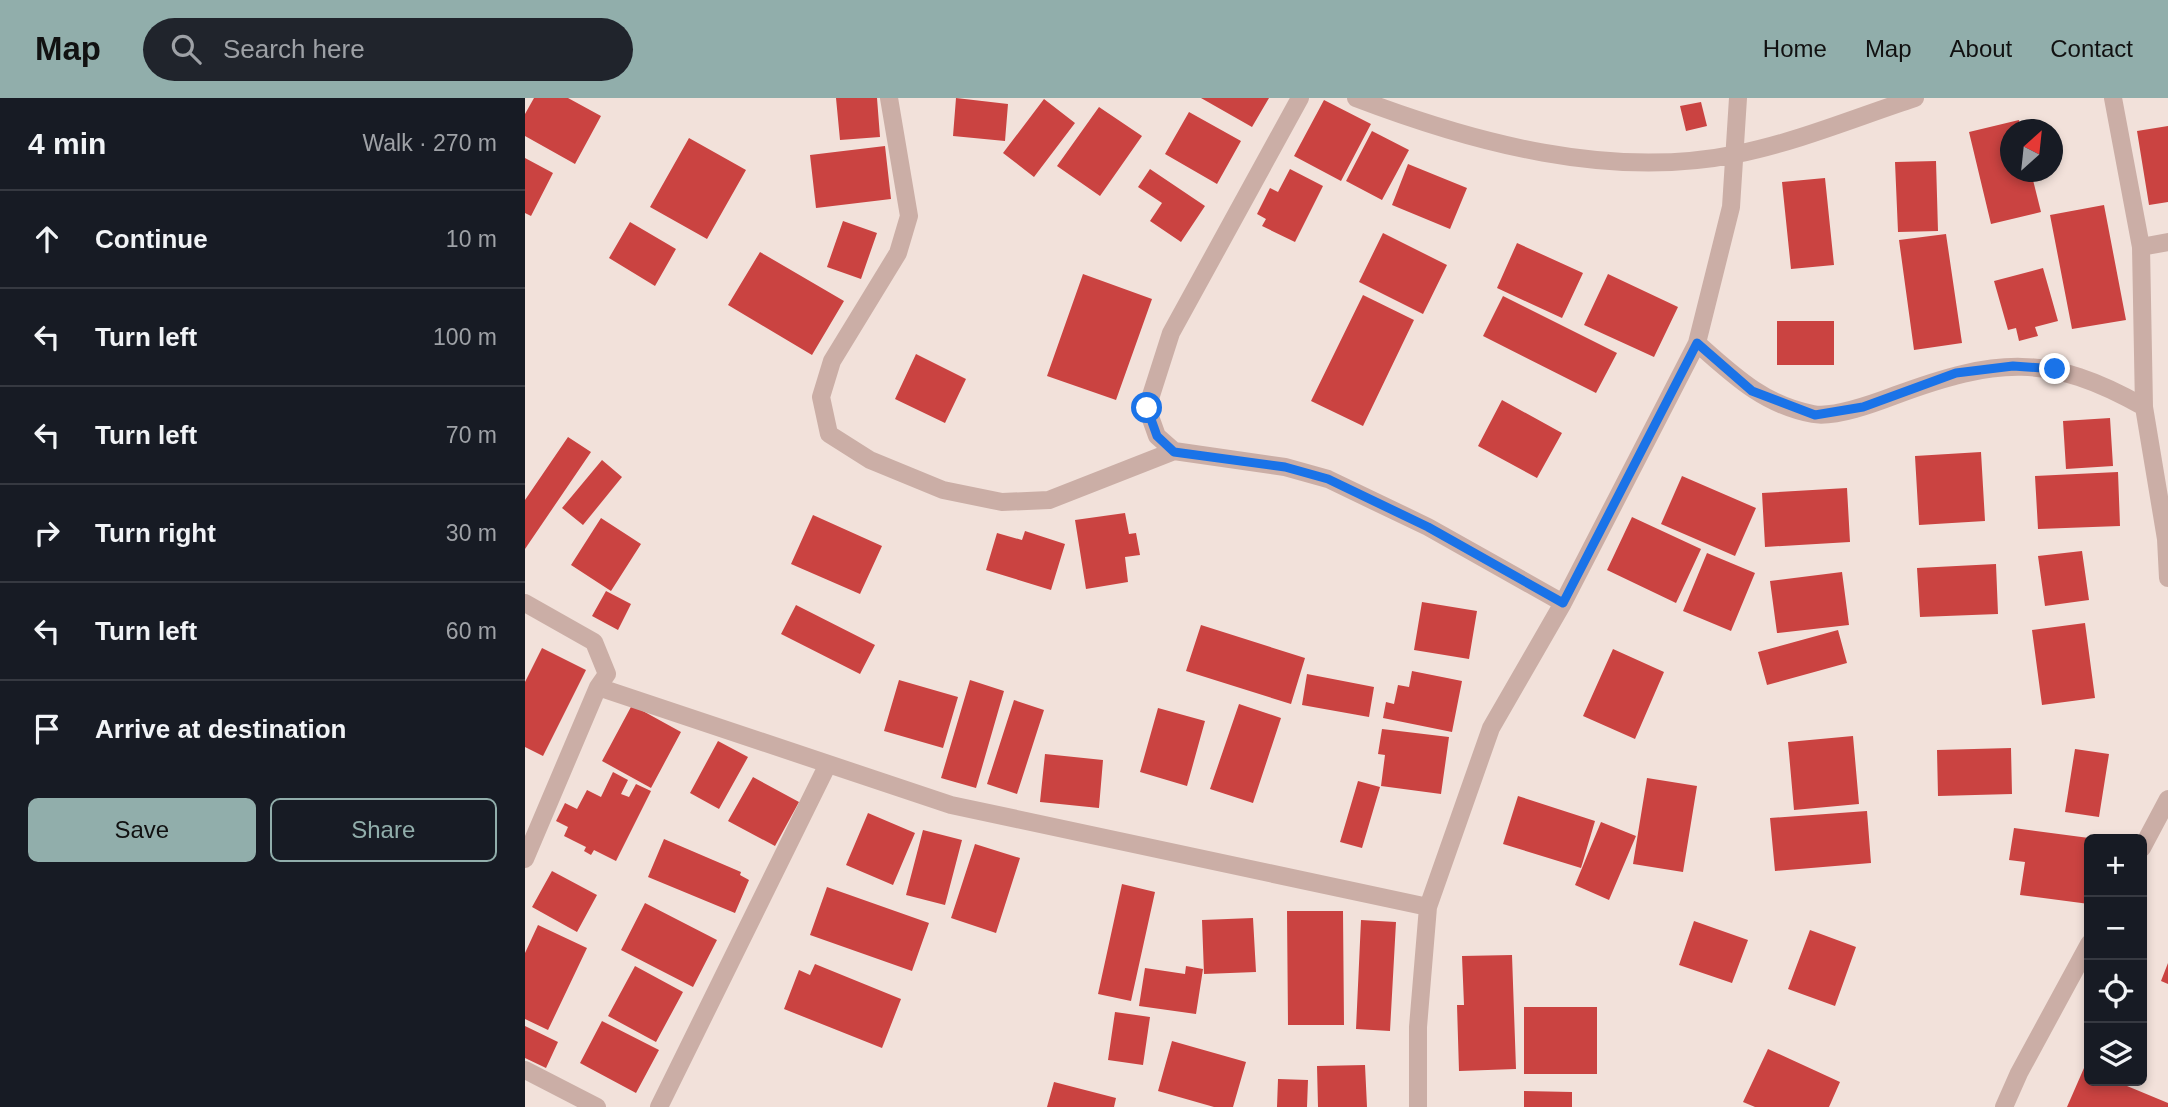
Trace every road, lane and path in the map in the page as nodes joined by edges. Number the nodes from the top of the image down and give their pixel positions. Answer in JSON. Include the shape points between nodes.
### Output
{"nodes":[{"id":1,"x":889,"y":98,"type":"edge"},
{"id":2,"x":1300,"y":98,"type":"edge"},
{"id":3,"x":1356,"y":98,"type":"edge"},
{"id":4,"x":1738,"y":98,"type":"edge"},
{"id":5,"x":1915,"y":98,"type":"edge"},
{"id":6,"x":2113,"y":98,"type":"edge"},
{"id":7,"x":1736,"y":155,"type":"junction"},
{"id":8,"x":2168,"y":242,"type":"edge"},
{"id":9,"x":2141,"y":247,"type":"junction"},
{"id":10,"x":1697,"y":343,"type":"junction"},
{"id":11,"x":2144,"y":407,"type":"junction"},
{"id":12,"x":1174,"y":452,"type":"junction"},
{"id":13,"x":2167,"y":539,"type":"edge"},
{"id":14,"x":2168,"y":578,"type":"edge"},
{"id":15,"x":525,"y":603,"type":"edge"},
{"id":16,"x":1563,"y":603,"type":"junction"},
{"id":17,"x":598,"y":687,"type":"junction"},
{"id":18,"x":827,"y":766,"type":"junction"},
{"id":19,"x":2168,"y":799,"type":"edge"},
{"id":20,"x":2147,"y":839,"type":"edge"},
{"id":21,"x":525,"y":859,"type":"edge"},
{"id":22,"x":1428,"y":907,"type":"junction"},
{"id":23,"x":2084,"y":953,"type":"edge"},
{"id":24,"x":525,"y":1070,"type":"edge"},
{"id":25,"x":597,"y":1107,"type":"edge"},
{"id":26,"x":659,"y":1107,"type":"edge"},
{"id":27,"x":1418,"y":1107,"type":"edge"},
{"id":28,"x":2004,"y":1107,"type":"edge"}],
"edges":[{"from":1,"to":12,"type":"street","via":[[909,216],[898,253],[832,361],[821,397],[829,434],[870,460],[943,490],[1002,502],[1049,500]]},
{"from":2,"to":12,"type":"street","via":[[1171,333],[1147,408],[1157,436]]},
{"from":3,"to":7,"type":"street","via":[[1470,138],[1628,164]]},
{"from":4,"to":7,"type":"street"},
{"from":5,"to":7,"type":"street"},
{"from":6,"to":9,"type":"street"},
{"from":7,"to":10,"type":"street","via":[[1731,207]]},
{"from":8,"to":9,"type":"street"},
{"from":9,"to":11,"type":"street"},
{"from":10,"to":11,"type":"street","via":[[1752,391],[1815,415],[1863,407],[1956,373],[2013,366],[2055,369],[2103,384]]},
{"from":10,"to":16,"type":"street"},
{"from":11,"to":13,"type":"street"},
{"from":12,"to":16,"type":"street","via":[[1285,467],[1328,479],[1428,527]]},
{"from":13,"to":14,"type":"street"},
{"from":15,"to":17,"type":"street","via":[[594,642],[607,674]]},
{"from":16,"to":22,"type":"street","via":[[1492,728]]},
{"from":17,"to":18,"type":"street"},
{"from":17,"to":21,"type":"street"},
{"from":18,"to":22,"type":"street","via":[[951,805]]},
{"from":18,"to":26,"type":"street"},
{"from":19,"to":20,"type":"street"},
{"from":22,"to":27,"type":"street","via":[[1418,1027]]},
{"from":23,"to":28,"type":"street"},
{"from":24,"to":25,"type":"street"}]}
